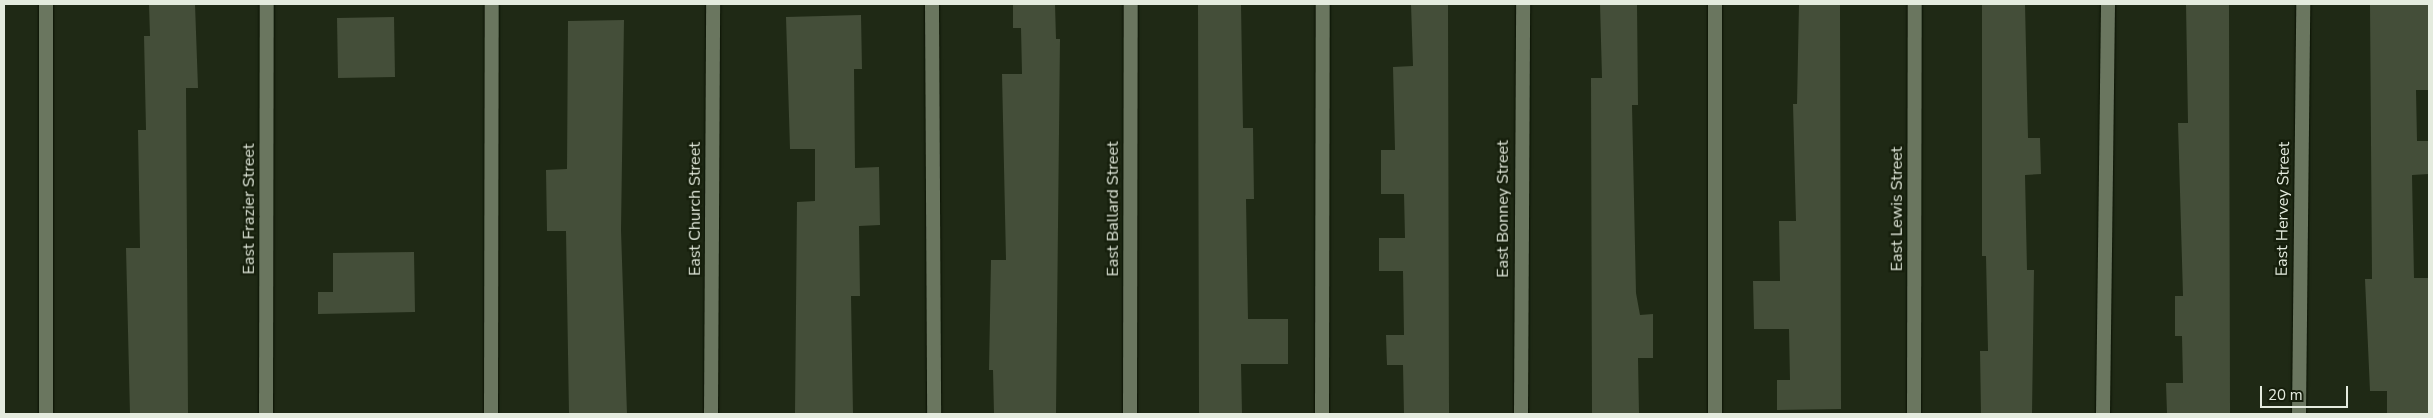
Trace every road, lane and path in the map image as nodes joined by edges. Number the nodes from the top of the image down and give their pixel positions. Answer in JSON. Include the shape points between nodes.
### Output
{"nodes":[{"id":1,"x":46,"y":4,"type":"edge"},
{"id":2,"x":267,"y":4,"type":"edge"},
{"id":3,"x":492,"y":4,"type":"edge"},
{"id":4,"x":713,"y":4,"type":"edge"},
{"id":5,"x":932,"y":4,"type":"edge"},
{"id":6,"x":1130,"y":4,"type":"edge"},
{"id":7,"x":1322,"y":4,"type":"edge"},
{"id":8,"x":1523,"y":4,"type":"edge"},
{"id":9,"x":1715,"y":4,"type":"edge"},
{"id":10,"x":1915,"y":4,"type":"edge"},
{"id":11,"x":2108,"y":4,"type":"edge"},
{"id":12,"x":2303,"y":4,"type":"edge"},
{"id":13,"x":46,"y":414,"type":"edge"},
{"id":14,"x":266,"y":414,"type":"edge"},
{"id":15,"x":491,"y":414,"type":"edge"},
{"id":16,"x":711,"y":414,"type":"edge"},
{"id":17,"x":934,"y":414,"type":"edge"},
{"id":18,"x":1130,"y":414,"type":"edge"},
{"id":19,"x":1322,"y":414,"type":"edge"},
{"id":20,"x":1521,"y":414,"type":"edge"},
{"id":21,"x":1714,"y":414,"type":"edge"},
{"id":22,"x":1914,"y":414,"type":"edge"},
{"id":23,"x":2103,"y":414,"type":"edge"},
{"id":24,"x":2299,"y":414,"type":"edge"}],
"edges":[{"from":1,"to":13,"type":"street"},
{"from":2,"to":14,"type":"street","name":"East Frazier Street"},
{"from":3,"to":15,"type":"street"},
{"from":4,"to":16,"type":"street","name":"East Church Street"},
{"from":5,"to":17,"type":"street"},
{"from":6,"to":18,"type":"street","name":"East Ballard Street"},
{"from":7,"to":19,"type":"street"},
{"from":8,"to":20,"type":"street","name":"East Bonney Street"},
{"from":9,"to":21,"type":"street"},
{"from":10,"to":22,"type":"street","name":"East Lewis Street"},
{"from":11,"to":23,"type":"street"},
{"from":12,"to":24,"type":"street","name":"East Hervey Street"}]}
